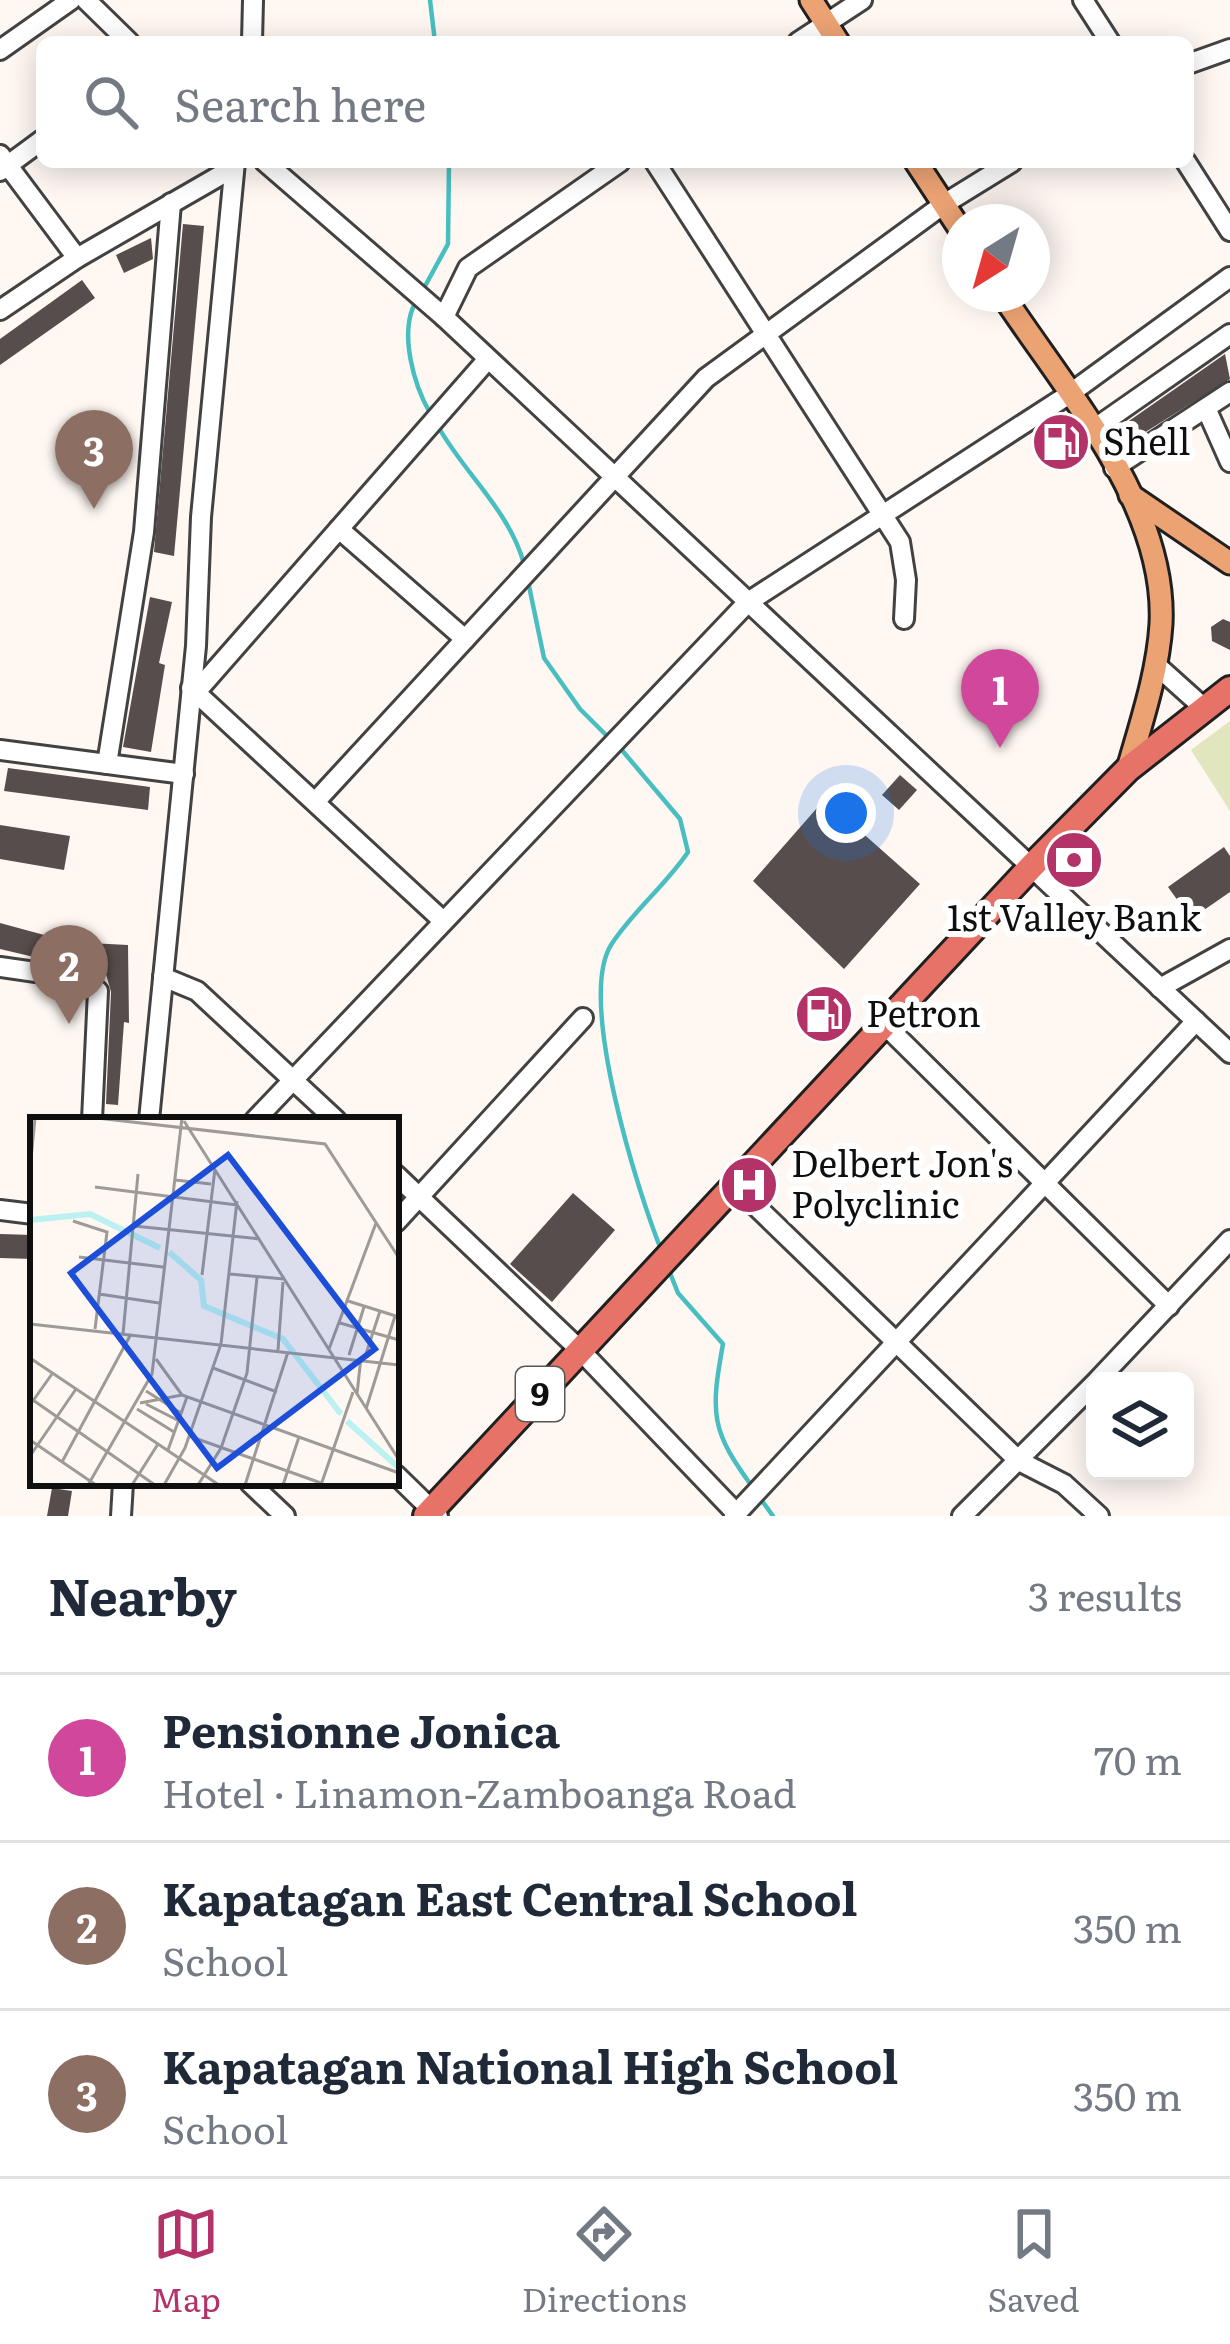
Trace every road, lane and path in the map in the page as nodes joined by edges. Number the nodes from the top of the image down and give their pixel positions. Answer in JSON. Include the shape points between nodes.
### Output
{"nodes":[{"id":1,"x":71,"y":0,"type":"edge"},
{"id":2,"x":253,"y":0,"type":"edge"},
{"id":3,"x":811,"y":0,"type":"edge"},
{"id":4,"x":862,"y":0,"type":"edge"},
{"id":5,"x":1083,"y":0,"type":"edge"},
{"id":6,"x":97,"y":4,"type":"edge"},
{"id":7,"x":832,"y":33,"type":"edge"},
{"id":8,"x":124,"y":36,"type":"edge"},
{"id":9,"x":252,"y":36,"type":"edge"},
{"id":10,"x":1106,"y":36,"type":"edge"},
{"id":11,"x":1230,"y":49,"type":"edge"},
{"id":12,"x":0,"y":50,"type":"edge"},
{"id":13,"x":1194,"y":62,"type":"edge"},
{"id":14,"x":36,"y":144,"type":"edge"},
{"id":15,"x":2,"y":164,"type":"edge"},
{"id":16,"x":229,"y":168,"type":"edge"},
{"id":17,"x":234,"y":168,"type":"edge"},
{"id":18,"x":272,"y":168,"type":"edge"},
{"id":19,"x":611,"y":168,"type":"edge"},
{"id":20,"x":659,"y":168,"type":"edge"},
{"id":21,"x":920,"y":168,"type":"edge"},
{"id":22,"x":1002,"y":168,"type":"edge"},
{"id":23,"x":1190,"y":168,"type":"edge"},
{"id":24,"x":171,"y":203,"type":"junction"},
{"id":25,"x":944,"y":204,"type":"joint"},
{"id":26,"x":942,"y":205,"type":"edge"},
{"id":27,"x":1230,"y":231,"type":"edge"},
{"id":28,"x":77,"y":258,"type":"junction"},
{"id":29,"x":1230,"y":278,"type":"edge"},
{"id":30,"x":0,"y":310,"type":"edge"},
{"id":31,"x":438,"y":312,"type":"junction"},
{"id":32,"x":1014,"y":312,"type":"edge"},
{"id":33,"x":763,"y":334,"type":"junction"},
{"id":34,"x":1228,"y":339,"type":"edge"},
{"id":35,"x":488,"y":359,"type":"junction"},
{"id":36,"x":1230,"y":392,"type":"edge"},
{"id":37,"x":1068,"y":395,"type":"junction"},
{"id":38,"x":1205,"y":408,"type":"junction"},
{"id":39,"x":1091,"y":431,"type":"junction"},
{"id":40,"x":1230,"y":462,"type":"edge"},
{"id":41,"x":1114,"y":468,"type":"junction"},
{"id":42,"x":612,"y":475,"type":"junction"},
{"id":43,"x":1130,"y":495,"type":"junction"},
{"id":44,"x":880,"y":514,"type":"junction"},
{"id":45,"x":339,"y":529,"type":"junction"},
{"id":46,"x":1230,"y":563,"type":"edge"},
{"id":47,"x":748,"y":602,"type":"junction"},
{"id":48,"x":904,"y":620,"type":"dead end"},
{"id":49,"x":465,"y":639,"type":"junction"},
{"id":50,"x":1155,"y":664,"type":"junction"},
{"id":51,"x":1230,"y":689,"type":"edge"},
{"id":52,"x":194,"y":690,"type":"junction"},
{"id":53,"x":1204,"y":708,"type":"junction"},
{"id":54,"x":0,"y":750,"type":"edge"},
{"id":55,"x":107,"y":764,"type":"junction"},
{"id":56,"x":1128,"y":770,"type":"junction"},
{"id":57,"x":184,"y":774,"type":"junction"},
{"id":58,"x":316,"y":801,"type":"junction"},
{"id":59,"x":1030,"y":867,"type":"junction"},
{"id":60,"x":441,"y":919,"type":"junction"},
{"id":61,"x":1230,"y":949,"type":"edge"},
{"id":62,"x":0,"y":968,"type":"edge"},
{"id":63,"x":163,"y":977,"type":"junction"},
{"id":64,"x":1160,"y":988,"type":"junction"},
{"id":65,"x":583,"y":1018,"type":"dead end"},
{"id":66,"x":1196,"y":1021,"type":"junction"},
{"id":67,"x":884,"y":1024,"type":"junction"},
{"id":68,"x":1230,"y":1053,"type":"edge"},
{"id":69,"x":292,"y":1080,"type":"junction"},
{"id":70,"x":92,"y":1117,"type":"edge"},
{"id":71,"x":148,"y":1117,"type":"edge"},
{"id":72,"x":258,"y":1117,"type":"edge"},
{"id":73,"x":333,"y":1117,"type":"edge"},
{"id":74,"x":399,"y":1178,"type":"edge"},
{"id":75,"x":1045,"y":1183,"type":"junction"},
{"id":76,"x":735,"y":1186,"type":"junction"},
{"id":77,"x":419,"y":1196,"type":"junction"},
{"id":78,"x":0,"y":1210,"type":"edge"},
{"id":79,"x":30,"y":1214,"type":"edge"},
{"id":80,"x":399,"y":1219,"type":"edge"},
{"id":81,"x":1230,"y":1240,"type":"edge"},
{"id":82,"x":1169,"y":1306,"type":"junction"},
{"id":83,"x":897,"y":1345,"type":"junction"},
{"id":84,"x":580,"y":1350,"type":"junction"},
{"id":85,"x":1106,"y":1372,"type":"edge"},
{"id":86,"x":1086,"y":1392,"type":"edge"},
{"id":87,"x":1019,"y":1461,"type":"junction"},
{"id":88,"x":399,"y":1478,"type":"edge"},
{"id":89,"x":253,"y":1486,"type":"edge"},
{"id":90,"x":738,"y":1512,"type":"edge"},
{"id":91,"x":432,"y":1514,"type":"edge"},
{"id":92,"x":285,"y":1516,"type":"edge"},
{"id":93,"x":962,"y":1516,"type":"edge"},
{"id":94,"x":1099,"y":1516,"type":"edge"}],
"edges":[{"from":1,"to":12,"type":"street"},
{"from":2,"to":9,"type":"street"},
{"from":3,"to":7,"type":"main road"},
{"from":4,"to":7,"type":"street"},
{"from":5,"to":10,"type":"street"},
{"from":6,"to":8,"type":"street"},
{"from":11,"to":13,"type":"street"},
{"from":14,"to":15,"type":"street"},
{"from":15,"to":28,"type":"street"},
{"from":16,"to":24,"type":"street"},
{"from":17,"to":52,"type":"street"},
{"from":18,"to":31,"type":"street"},
{"from":19,"to":31,"type":"street","via":[[468,268]]},
{"from":20,"to":33,"type":"street"},
{"from":21,"to":25,"type":"main road"},
{"from":22,"to":25,"type":"street"},
{"from":23,"to":27,"type":"street"},
{"from":24,"to":28,"type":"street"},
{"from":24,"to":55,"type":"street","via":[[144,532]]},
{"from":26,"to":33,"type":"street"},
{"from":28,"to":30,"type":"street"},
{"from":29,"to":37,"type":"street"},
{"from":31,"to":35,"type":"street"},
{"from":32,"to":37,"type":"main road"},
{"from":33,"to":42,"type":"street","via":[[706,378]]},
{"from":33,"to":44,"type":"street"},
{"from":34,"to":39,"type":"street"},
{"from":35,"to":42,"type":"street"},
{"from":35,"to":45,"type":"street"},
{"from":36,"to":38,"type":"street"},
{"from":37,"to":39,"type":"main road"},
{"from":37,"to":44,"type":"street"},
{"from":38,"to":40,"type":"street"},
{"from":38,"to":41,"type":"street"},
{"from":39,"to":41,"type":"main road"},
{"from":41,"to":43,"type":"main road"},
{"from":42,"to":47,"type":"street"},
{"from":42,"to":49,"type":"street"},
{"from":43,"to":46,"type":"main road"},
{"from":43,"to":50,"type":"main road","via":[[1160,593]]},
{"from":44,"to":47,"type":"street"},
{"from":44,"to":48,"type":"street","via":[[903,553]]},
{"from":45,"to":49,"type":"street"},
{"from":45,"to":52,"type":"street"},
{"from":47,"to":59,"type":"street"},
{"from":47,"to":60,"type":"street"},
{"from":49,"to":58,"type":"street"},
{"from":50,"to":53,"type":"street"},
{"from":50,"to":56,"type":"main road"},
{"from":51,"to":53,"type":"highway","number":"9"},
{"from":52,"to":57,"type":"street"},
{"from":52,"to":58,"type":"street"},
{"from":53,"to":56,"type":"highway","number":"9"},
{"from":54,"to":55,"type":"street"},
{"from":55,"to":57,"type":"street"},
{"from":56,"to":59,"type":"highway","number":"9"},
{"from":57,"to":63,"type":"street"},
{"from":58,"to":60,"type":"street"},
{"from":59,"to":64,"type":"street"},
{"from":59,"to":67,"type":"highway","number":"9"},
{"from":60,"to":69,"type":"street"},
{"from":61,"to":64,"type":"street"},
{"from":62,"to":70,"type":"street","via":[[84,979],[98,991]]},
{"from":63,"to":69,"type":"street","via":[[197,991]]},
{"from":63,"to":71,"type":"street"},
{"from":64,"to":66,"type":"street"},
{"from":65,"to":77,"type":"street"},
{"from":66,"to":68,"type":"street"},
{"from":66,"to":75,"type":"street"},
{"from":67,"to":75,"type":"street"},
{"from":67,"to":76,"type":"highway","number":"9"},
{"from":69,"to":72,"type":"street"},
{"from":69,"to":73,"type":"street"},
{"from":74,"to":77,"type":"street"},
{"from":75,"to":82,"type":"street"},
{"from":75,"to":83,"type":"street"},
{"from":76,"to":83,"type":"street"},
{"from":76,"to":84,"type":"highway","number":"9"},
{"from":77,"to":80,"type":"street"},
{"from":77,"to":84,"type":"street"},
{"from":78,"to":79,"type":"street"},
{"from":81,"to":82,"type":"street"},
{"from":82,"to":85,"type":"street"},
{"from":83,"to":87,"type":"street"},
{"from":83,"to":90,"type":"street"},
{"from":84,"to":90,"type":"street"},
{"from":84,"to":91,"type":"highway","number":"9"},
{"from":86,"to":87,"type":"street"},
{"from":87,"to":93,"type":"street"},
{"from":87,"to":94,"type":"street","via":[[1064,1484]]},
{"from":88,"to":91,"type":"street"},
{"from":89,"to":92,"type":"street"}]}
